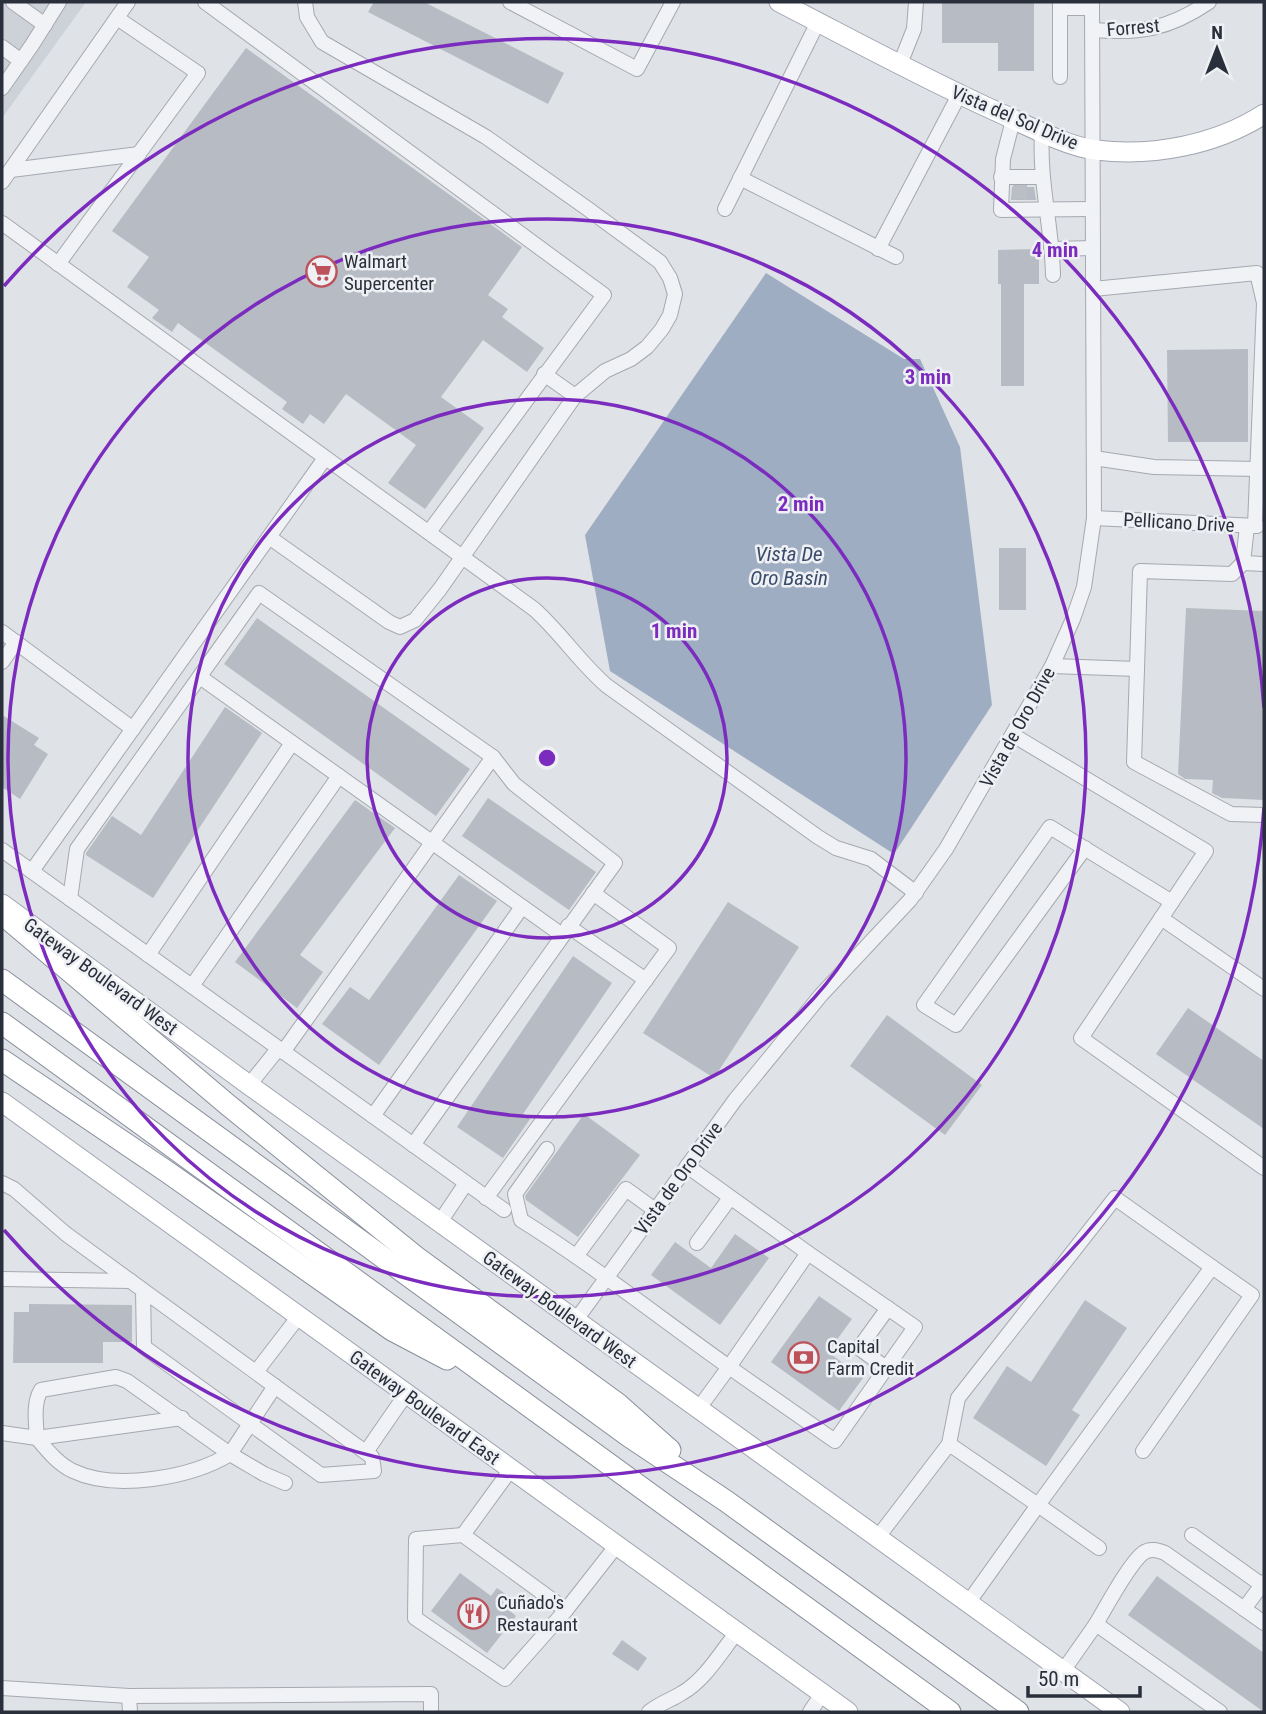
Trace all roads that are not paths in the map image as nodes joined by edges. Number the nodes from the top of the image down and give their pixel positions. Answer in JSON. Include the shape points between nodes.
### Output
{"nodes":[{"id":1,"x":13,"y":2,"type":"edge"},
{"id":2,"x":59,"y":2,"type":"edge"},
{"id":3,"x":128,"y":2,"type":"edge"},
{"id":4,"x":205,"y":2,"type":"edge"},
{"id":5,"x":305,"y":2,"type":"edge"},
{"id":6,"x":510,"y":2,"type":"edge"},
{"id":7,"x":673,"y":2,"type":"edge"},
{"id":8,"x":916,"y":2,"type":"edge"},
{"id":9,"x":1209,"y":2,"type":"edge"},
{"id":10,"x":787,"y":4,"type":"edge"},
{"id":11,"x":1060,"y":5,"type":"edge"},
{"id":12,"x":1092,"y":5,"type":"edge"},
{"id":13,"x":117,"y":18,"type":"junction"},
{"id":14,"x":818,"y":22,"type":"junction"},
{"id":15,"x":45,"y":25,"type":"junction"},
{"id":16,"x":1093,"y":30,"type":"junction"},
{"id":17,"x":2,"y":47,"type":"edge"},
{"id":18,"x":21,"y":61,"type":"junction"},
{"id":19,"x":900,"y":64,"type":"junction"},
{"id":20,"x":1060,"y":77,"type":"dead end"},
{"id":21,"x":2,"y":88,"type":"edge"},
{"id":22,"x":959,"y":95,"type":"junction"},
{"id":23,"x":1264,"y":114,"type":"edge"},
{"id":24,"x":1013,"y":120,"type":"junction"},
{"id":25,"x":1042,"y":133,"type":"junction"},
{"id":26,"x":1093,"y":150,"type":"junction"},
{"id":27,"x":139,"y":154,"type":"junction"},
{"id":28,"x":11,"y":170,"type":"junction"},
{"id":29,"x":1001,"y":177,"type":"junction"},
{"id":30,"x":1042,"y":177,"type":"junction"},
{"id":31,"x":740,"y":178,"type":"junction"},
{"id":32,"x":2,"y":182,"type":"edge"},
{"id":33,"x":725,"y":209,"type":"dead end"},
{"id":34,"x":1092,"y":209,"type":"junction"},
{"id":35,"x":1048,"y":211,"type":"junction"},
{"id":36,"x":2,"y":223,"type":"edge"},
{"id":37,"x":1093,"y":248,"type":"junction"},
{"id":38,"x":878,"y":249,"type":"junction"},
{"id":39,"x":1053,"y":249,"type":"junction"},
{"id":40,"x":896,"y":257,"type":"dead end"},
{"id":41,"x":58,"y":264,"type":"junction"},
{"id":42,"x":1053,"y":275,"type":"dead end"},
{"id":43,"x":1093,"y":289,"type":"junction"},
{"id":44,"x":544,"y":374,"type":"junction"},
{"id":45,"x":575,"y":396,"type":"junction"},
{"id":46,"x":325,"y":458,"type":"junction"},
{"id":47,"x":1094,"y":458,"type":"junction"},
{"id":48,"x":1258,"y":469,"type":"junction"},
{"id":49,"x":1094,"y":518,"type":"junction"},
{"id":50,"x":1256,"y":526,"type":"edge"},
{"id":51,"x":429,"y":532,"type":"junction"},
{"id":52,"x":269,"y":537,"type":"junction"},
{"id":53,"x":462,"y":557,"type":"junction"},
{"id":54,"x":1243,"y":563,"type":"junction"},
{"id":55,"x":1264,"y":564,"type":"edge"},
{"id":56,"x":2,"y":632,"type":"edge"},
{"id":57,"x":16,"y":642,"type":"junction"},
{"id":58,"x":2,"y":662,"type":"edge"},
{"id":59,"x":1052,"y":666,"type":"junction"},
{"id":60,"x":1137,"y":669,"type":"junction"},
{"id":61,"x":200,"y":677,"type":"junction"},
{"id":62,"x":133,"y":729,"type":"junction"},
{"id":63,"x":1013,"y":735,"type":"junction"},
{"id":64,"x":292,"y":743,"type":"junction"},
{"id":65,"x":493,"y":758,"type":"junction"},
{"id":66,"x":339,"y":776,"type":"junction"},
{"id":67,"x":1264,"y":815,"type":"edge"},
{"id":68,"x":431,"y":842,"type":"junction"},
{"id":69,"x":1084,"y":848,"type":"junction"},
{"id":70,"x":2,"y":850,"type":"edge"},
{"id":71,"x":32,"y":871,"type":"junction"},
{"id":72,"x":593,"y":893,"type":"junction"},
{"id":73,"x":916,"y":894,"type":"junction"},
{"id":74,"x":70,"y":899,"type":"junction"},
{"id":75,"x":1172,"y":902,"type":"junction"},
{"id":76,"x":2,"y":904,"type":"edge"},
{"id":77,"x":522,"y":907,"type":"junction"},
{"id":78,"x":2,"y":914,"type":"edge"},
{"id":79,"x":1161,"y":918,"type":"junction"},
{"id":80,"x":565,"y":931,"type":"junction"},
{"id":81,"x":148,"y":955,"type":"junction"},
{"id":82,"x":2,"y":980,"type":"edge"},
{"id":83,"x":646,"y":980,"type":"junction"},
{"id":84,"x":192,"y":986,"type":"junction"},
{"id":85,"x":1264,"y":989,"type":"edge"},
{"id":86,"x":2,"y":1023,"type":"edge"},
{"id":87,"x":281,"y":1050,"type":"junction"},
{"id":88,"x":2,"y":1060,"type":"edge"},
{"id":89,"x":249,"y":1085,"type":"junction"},
{"id":90,"x":2,"y":1102,"type":"edge"},
{"id":91,"x":373,"y":1116,"type":"junction"},
{"id":92,"x":413,"y":1145,"type":"junction"},
{"id":93,"x":547,"y":1149,"type":"dead end"},
{"id":94,"x":687,"y":1166,"type":"junction"},
{"id":95,"x":1264,"y":1168,"type":"edge"},
{"id":96,"x":2,"y":1183,"type":"edge"},
{"id":97,"x":466,"y":1183,"type":"junction"},
{"id":98,"x":486,"y":1198,"type":"junction"},
{"id":99,"x":730,"y":1198,"type":"junction"},
{"id":100,"x":504,"y":1210,"type":"dead end"},
{"id":101,"x":655,"y":1210,"type":"junction"},
{"id":102,"x":440,"y":1222,"type":"junction"},
{"id":103,"x":697,"y":1243,"type":"dead end"},
{"id":104,"x":808,"y":1253,"type":"junction"},
{"id":105,"x":577,"y":1255,"type":"junction"},
{"id":106,"x":1212,"y":1267,"type":"junction"},
{"id":107,"x":2,"y":1279,"type":"edge"},
{"id":108,"x":606,"y":1279,"type":"junction"},
{"id":109,"x":137,"y":1285,"type":"junction"},
{"id":110,"x":888,"y":1308,"type":"junction"},
{"id":111,"x":299,"y":1316,"type":"junction"},
{"id":112,"x":576,"y":1320,"type":"junction"},
{"id":113,"x":729,"y":1367,"type":"junction"},
{"id":114,"x":886,"y":1368,"type":"junction"},
{"id":115,"x":256,"y":1372,"type":"junction"},
{"id":116,"x":275,"y":1386,"type":"junction"},
{"id":117,"x":512,"y":1392,"type":"junction"},
{"id":118,"x":406,"y":1394,"type":"junction"},
{"id":119,"x":699,"y":1408,"type":"junction"},
{"id":120,"x":182,"y":1418,"type":"junction"},
{"id":121,"x":251,"y":1425,"type":"junction"},
{"id":122,"x":2,"y":1433,"type":"edge"},
{"id":123,"x":37,"y":1438,"type":"junction"},
{"id":124,"x":949,"y":1444,"type":"junction"},
{"id":125,"x":1143,"y":1451,"type":"dead end"},
{"id":126,"x":366,"y":1452,"type":"junction"},
{"id":127,"x":230,"y":1454,"type":"junction"},
{"id":128,"x":511,"y":1469,"type":"junction"},
{"id":129,"x":285,"y":1483,"type":"dead end"},
{"id":130,"x":726,"y":1501,"type":"junction"},
{"id":131,"x":1038,"y":1505,"type":"junction"},
{"id":132,"x":463,"y":1535,"type":"junction"},
{"id":133,"x":1192,"y":1535,"type":"dead end"},
{"id":134,"x":878,"y":1537,"type":"junction"},
{"id":135,"x":617,"y":1545,"type":"junction"},
{"id":136,"x":1099,"y":1548,"type":"dead end"},
{"id":137,"x":1263,"y":1584,"type":"edge"},
{"id":138,"x":968,"y":1603,"type":"junction"},
{"id":139,"x":1244,"y":1609,"type":"junction"},
{"id":140,"x":566,"y":1610,"type":"junction"},
{"id":141,"x":1264,"y":1623,"type":"edge"},
{"id":142,"x":1096,"y":1624,"type":"junction"},
{"id":143,"x":737,"y":1632,"type":"junction"},
{"id":144,"x":1063,"y":1671,"type":"junction"},
{"id":145,"x":2,"y":1688,"type":"edge"},
{"id":146,"x":822,"y":1694,"type":"junction"},
{"id":147,"x":129,"y":1696,"type":"junction"},
{"id":148,"x":130,"y":1712,"type":"edge"},
{"id":149,"x":431,"y":1712,"type":"edge"},
{"id":150,"x":649,"y":1712,"type":"edge"},
{"id":151,"x":810,"y":1712,"type":"edge"},
{"id":152,"x":848,"y":1712,"type":"edge"},
{"id":153,"x":950,"y":1712,"type":"edge"},
{"id":154,"x":1018,"y":1712,"type":"edge"},
{"id":155,"x":1120,"y":1712,"type":"edge"},
{"id":156,"x":1220,"y":1712,"type":"edge"}],
"edges":[{"from":1,"to":15,"type":"street"},
{"from":2,"to":15,"type":"street"},
{"from":3,"to":13,"type":"street"},
{"from":4,"to":44,"type":"street","via":[[604,295]]},
{"from":5,"to":45,"type":"street","via":[[307,17],[322,42],[486,137],[660,262],[675,294],[662,329],[648,347],[605,371]]},
{"from":6,"to":7,"type":"street","via":[[637,69]]},
{"from":8,"to":19,"type":"street","via":[[915,29]]},
{"from":9,"to":16,"type":"street","name":"Forrest","via":[[1158,28]]},
{"from":10,"to":14,"type":"main road","name":"Vista del Sol Drive"},
{"from":11,"to":12,"type":"street"},
{"from":11,"to":20,"type":"street"},
{"from":12,"to":16,"type":"street","name":"Vista de Oro Drive"},
{"from":13,"to":27,"type":"street","via":[[198,73]]},
{"from":13,"to":28,"type":"street"},
{"from":14,"to":19,"type":"main road","name":"Vista del Sol Drive"},
{"from":14,"to":31,"type":"street"},
{"from":15,"to":18,"type":"street"},
{"from":16,"to":26,"type":"street","name":"Vista de Oro Drive"},
{"from":17,"to":18,"type":"street"},
{"from":18,"to":21,"type":"street"},
{"from":19,"to":22,"type":"main road","name":"Vista del Sol Drive"},
{"from":22,"to":24,"type":"main road","name":"Vista del Sol Drive"},
{"from":22,"to":38,"type":"street"},
{"from":23,"to":26,"type":"main road","name":"Vista del Sol Drive","via":[[1232,131],[1184,146],[1151,151]]},
{"from":24,"to":25,"type":"main road","name":"Vista del Sol Drive"},
{"from":24,"to":29,"type":"street"},
{"from":25,"to":26,"type":"main road","name":"Vista del Sol Drive"},
{"from":25,"to":30,"type":"street"},
{"from":26,"to":34,"type":"street","name":"Vista de Oro Drive"},
{"from":27,"to":28,"type":"street"},
{"from":27,"to":41,"type":"street"},
{"from":28,"to":32,"type":"street"},
{"from":29,"to":30,"type":"street","via":[[1020,181]]},
{"from":29,"to":35,"type":"street","via":[[1001,210],[1020,206]]},
{"from":30,"to":35,"type":"street"},
{"from":31,"to":33,"type":"street"},
{"from":31,"to":38,"type":"street"},
{"from":34,"to":35,"type":"street"},
{"from":34,"to":37,"type":"street","name":"Vista de Oro Drive"},
{"from":35,"to":39,"type":"street"},
{"from":36,"to":41,"type":"street"},
{"from":37,"to":39,"type":"street"},
{"from":37,"to":43,"type":"street","name":"Vista de Oro Drive"},
{"from":38,"to":40,"type":"street"},
{"from":39,"to":42,"type":"street"},
{"from":41,"to":46,"type":"street"},
{"from":43,"to":47,"type":"street","name":"Vista de Oro Drive"},
{"from":43,"to":48,"type":"street","via":[[1257,273],[1264,303]]},
{"from":44,"to":45,"type":"street"},
{"from":44,"to":51,"type":"street"},
{"from":45,"to":53,"type":"street"},
{"from":46,"to":51,"type":"street"},
{"from":46,"to":52,"type":"street"},
{"from":47,"to":48,"type":"street","via":[[1154,467]]},
{"from":47,"to":49,"type":"street","name":"Vista de Oro Drive"},
{"from":48,"to":50,"type":"street"},
{"from":49,"to":50,"type":"street","name":"Pellicano Drive"},
{"from":49,"to":59,"type":"street","name":"Vista de Oro Drive","via":[[1084,587]]},
{"from":50,"to":54,"type":"street"},
{"from":51,"to":53,"type":"street"},
{"from":52,"to":53,"type":"street","via":[[400,627],[415,620]]},
{"from":52,"to":62,"type":"street"},
{"from":53,"to":73,"type":"street","via":[[534,609],[607,686],[818,837],[871,859]]},
{"from":54,"to":55,"type":"street"},
{"from":54,"to":60,"type":"street","via":[[1232,574],[1140,572]]},
{"from":56,"to":57,"type":"street"},
{"from":57,"to":58,"type":"street"},
{"from":57,"to":62,"type":"street"},
{"from":59,"to":60,"type":"street"},
{"from":59,"to":63,"type":"street","name":"Vista de Oro Drive"},
{"from":60,"to":67,"type":"street","via":[[1134,762],[1231,814]]},
{"from":61,"to":64,"type":"street"},
{"from":61,"to":65,"type":"street","via":[[259,593]]},
{"from":61,"to":74,"type":"street","via":[[77,849]]},
{"from":62,"to":71,"type":"street"},
{"from":63,"to":73,"type":"street","name":"Vista de Oro Drive"},
{"from":63,"to":75,"type":"street","via":[[1206,851]]},
{"from":64,"to":66,"type":"street"},
{"from":64,"to":81,"type":"street"},
{"from":65,"to":68,"type":"street"},
{"from":65,"to":72,"type":"street","via":[[514,784],[615,863]]},
{"from":66,"to":68,"type":"street"},
{"from":66,"to":84,"type":"street"},
{"from":68,"to":77,"type":"street"},
{"from":68,"to":87,"type":"street"},
{"from":69,"to":69,"type":"street","via":[[1051,827],[925,1005],[956,1025]]},
{"from":69,"to":75,"type":"street"},
{"from":70,"to":71,"type":"street"},
{"from":71,"to":74,"type":"street"},
{"from":72,"to":80,"type":"street"},
{"from":72,"to":83,"type":"street","via":[[669,948]]},
{"from":73,"to":94,"type":"street","name":"Vista de Oro Drive","via":[[813,1005]]},
{"from":74,"to":81,"type":"street"},
{"from":75,"to":79,"type":"street"},
{"from":76,"to":89,"type":"main road","name":"Gateway Boulevard West"},
{"from":77,"to":80,"type":"street"},
{"from":77,"to":91,"type":"street"},
{"from":78,"to":130,"type":"highway","via":[[416,1257],[618,1404]]},
{"from":79,"to":85,"type":"street"},
{"from":79,"to":95,"type":"street","via":[[1081,1038]]},
{"from":80,"to":83,"type":"street"},
{"from":80,"to":92,"type":"street"},
{"from":81,"to":84,"type":"street"},
{"from":82,"to":130,"type":"highway","via":[[630,1437]]},
{"from":83,"to":98,"type":"street"},
{"from":84,"to":87,"type":"street"},
{"from":86,"to":117,"type":"highway"},
{"from":87,"to":89,"type":"street"},
{"from":87,"to":91,"type":"street"},
{"from":88,"to":117,"type":"highway","via":[[392,1330]]},
{"from":89,"to":102,"type":"main road","name":"Gateway Boulevard West"},
{"from":90,"to":111,"type":"main road","name":"Gateway Boulevard East"},
{"from":91,"to":92,"type":"street"},
{"from":92,"to":97,"type":"street"},
{"from":93,"to":105,"type":"street","via":[[515,1194],[521,1220]]},
{"from":94,"to":99,"type":"street"},
{"from":94,"to":101,"type":"street","name":"Vista de Oro Drive"},
{"from":96,"to":109,"type":"street"},
{"from":97,"to":98,"type":"street"},
{"from":97,"to":102,"type":"street"},
{"from":98,"to":100,"type":"street"},
{"from":99,"to":103,"type":"street"},
{"from":99,"to":104,"type":"street"},
{"from":101,"to":105,"type":"street","via":[[626,1189]]},
{"from":101,"to":108,"type":"street","name":"Vista de Oro Drive"},
{"from":102,"to":112,"type":"main road","name":"Gateway Boulevard West"},
{"from":104,"to":110,"type":"street"},
{"from":104,"to":113,"type":"street"},
{"from":105,"to":108,"type":"street"},
{"from":106,"to":124,"type":"street","via":[[1115,1198],[958,1398]]},
{"from":106,"to":125,"type":"street","via":[[1252,1295]]},
{"from":106,"to":131,"type":"street"},
{"from":107,"to":109,"type":"street"},
{"from":108,"to":112,"type":"street","name":"Vista de Oro Drive"},
{"from":108,"to":113,"type":"street"},
{"from":109,"to":115,"type":"street"},
{"from":109,"to":121,"type":"street","via":[[144,1348]]},
{"from":110,"to":114,"type":"street","via":[[859,1348]]},
{"from":110,"to":114,"type":"street","via":[[915,1326]]},
{"from":111,"to":115,"type":"street"},
{"from":111,"to":118,"type":"main road","name":"Gateway Boulevard East"},
{"from":112,"to":119,"type":"main road","name":"Gateway Boulevard West"},
{"from":113,"to":114,"type":"street","via":[[835,1441]]},
{"from":113,"to":119,"type":"street"},
{"from":115,"to":116,"type":"street"},
{"from":116,"to":121,"type":"street"},
{"from":116,"to":126,"type":"street"},
{"from":117,"to":153,"type":"highway"},
{"from":118,"to":126,"type":"street"},
{"from":118,"to":128,"type":"main road","name":"Gateway Boulevard East"},
{"from":119,"to":134,"type":"main road","name":"Gateway Boulevard West"},
{"from":120,"to":123,"type":"street"},
{"from":120,"to":123,"type":"street","via":[[116,1377],[41,1390]]},
{"from":120,"to":127,"type":"street"},
{"from":121,"to":126,"type":"street","via":[[321,1475],[374,1471],[372,1457]]},
{"from":121,"to":127,"type":"street"},
{"from":122,"to":123,"type":"street"},
{"from":123,"to":127,"type":"street","via":[[70,1469],[111,1481],[158,1478],[212,1464]]},
{"from":124,"to":131,"type":"street"},
{"from":124,"to":134,"type":"street"},
{"from":127,"to":129,"type":"street"},
{"from":128,"to":132,"type":"street"},
{"from":128,"to":135,"type":"main road","name":"Gateway Boulevard East"},
{"from":130,"to":154,"type":"highway"},
{"from":131,"to":136,"type":"street"},
{"from":131,"to":138,"type":"street"},
{"from":132,"to":140,"type":"street"},
{"from":132,"to":140,"type":"street","via":[[416,1539],[415,1618],[505,1679]]},
{"from":133,"to":137,"type":"street"},
{"from":134,"to":138,"type":"main road","name":"Gateway Boulevard West"},
{"from":135,"to":140,"type":"street"},
{"from":135,"to":143,"type":"main road","name":"Gateway Boulevard East"},
{"from":137,"to":139,"type":"street"},
{"from":138,"to":144,"type":"main road","name":"Gateway Boulevard West"},
{"from":139,"to":141,"type":"street"},
{"from":139,"to":142,"type":"street","via":[[1155,1550],[1144,1552],[1136,1562]]},
{"from":142,"to":144,"type":"street"},
{"from":142,"to":156,"type":"street"},
{"from":143,"to":146,"type":"main road","name":"Gateway Boulevard East"},
{"from":143,"to":150,"type":"street","via":[[699,1679]]},
{"from":144,"to":155,"type":"main road","name":"Gateway Boulevard West"},
{"from":145,"to":147,"type":"street"},
{"from":146,"to":151,"type":"street"},
{"from":146,"to":152,"type":"main road","name":"Gateway Boulevard East"},
{"from":147,"to":148,"type":"street"},
{"from":147,"to":149,"type":"street","via":[[431,1694]]}]}
